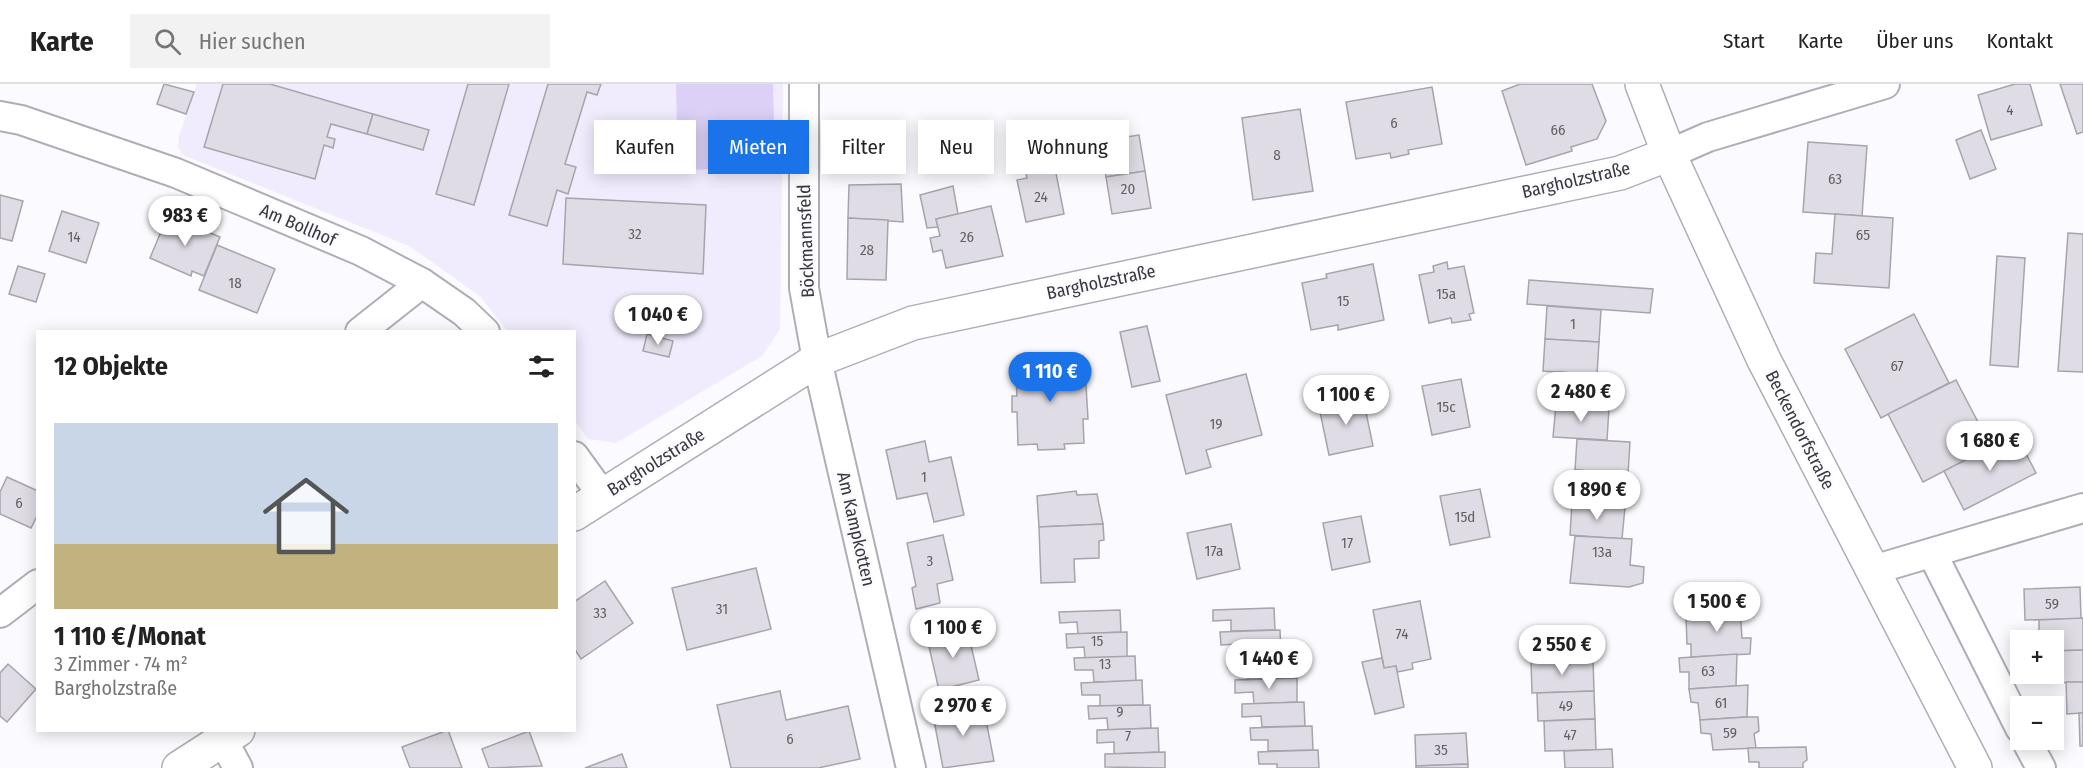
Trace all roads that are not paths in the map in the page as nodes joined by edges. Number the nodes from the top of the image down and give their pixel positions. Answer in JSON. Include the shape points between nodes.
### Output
{"nodes":[{"id":1,"x":804,"y":84,"type":"edge"},
{"id":2,"x":1642,"y":84,"type":"edge"},
{"id":3,"x":1885,"y":84,"type":"edge"},
{"id":4,"x":0,"y":116,"type":"edge"},
{"id":5,"x":1669,"y":154,"type":"junction"},
{"id":6,"x":422,"y":283,"type":"junction"},
{"id":7,"x":363,"y":330,"type":"edge"},
{"id":8,"x":483,"y":330,"type":"edge"},
{"id":9,"x":817,"y":360,"type":"junction"},
{"id":10,"x":576,"y":459,"type":"edge"},
{"id":11,"x":603,"y":496,"type":"junction"},
{"id":12,"x":2083,"y":508,"type":"edge"},
{"id":13,"x":576,"y":513,"type":"edge"},
{"id":14,"x":1932,"y":553,"type":"junction"},
{"id":15,"x":1873,"y":570,"type":"junction"},
{"id":16,"x":36,"y":586,"type":"edge"},
{"id":17,"x":0,"y":613,"type":"edge"},
{"id":18,"x":2010,"y":708,"type":"edge"},
{"id":19,"x":233,"y":746,"type":"edge"},
{"id":20,"x":2031,"y":750,"type":"edge"},
{"id":21,"x":179,"y":768,"type":"edge"},
{"id":22,"x":911,"y":768,"type":"edge"},
{"id":23,"x":1974,"y":768,"type":"edge"},
{"id":24,"x":2041,"y":768,"type":"edge"}],
"edges":[{"from":1,"to":9,"type":"street","name":"Böckmannsfeld","via":[[804,288]]},
{"from":2,"to":5,"type":"main road","name":"Beckendorfstraße"},
{"from":3,"to":5,"type":"street","via":[[1708,137]]},
{"from":4,"to":6,"type":"street","name":"Am Bollhof","via":[[176,173],[361,251]]},
{"from":5,"to":9,"type":"main road","name":"Bargholzstraße","via":[[1620,173],[913,323]]},
{"from":5,"to":15,"type":"main road","name":"Beckendorfstraße","via":[[1764,360]]},
{"from":6,"to":7,"type":"street"},
{"from":6,"to":8,"type":"street","name":"Am Bollhof"},
{"from":9,"to":11,"type":"main road","name":"Bargholzstraße"},
{"from":9,"to":22,"type":"street","name":"Am Kampkotten"},
{"from":10,"to":11,"type":"street"},
{"from":11,"to":13,"type":"main road","name":"Bargholzstraße"},
{"from":12,"to":14,"type":"street"},
{"from":14,"to":15,"type":"street"},
{"from":14,"to":18,"type":"street"},
{"from":15,"to":23,"type":"main road","name":"Beckendorfstraße"},
{"from":16,"to":17,"type":"street"},
{"from":19,"to":21,"type":"main road"},
{"from":20,"to":24,"type":"street"}]}
